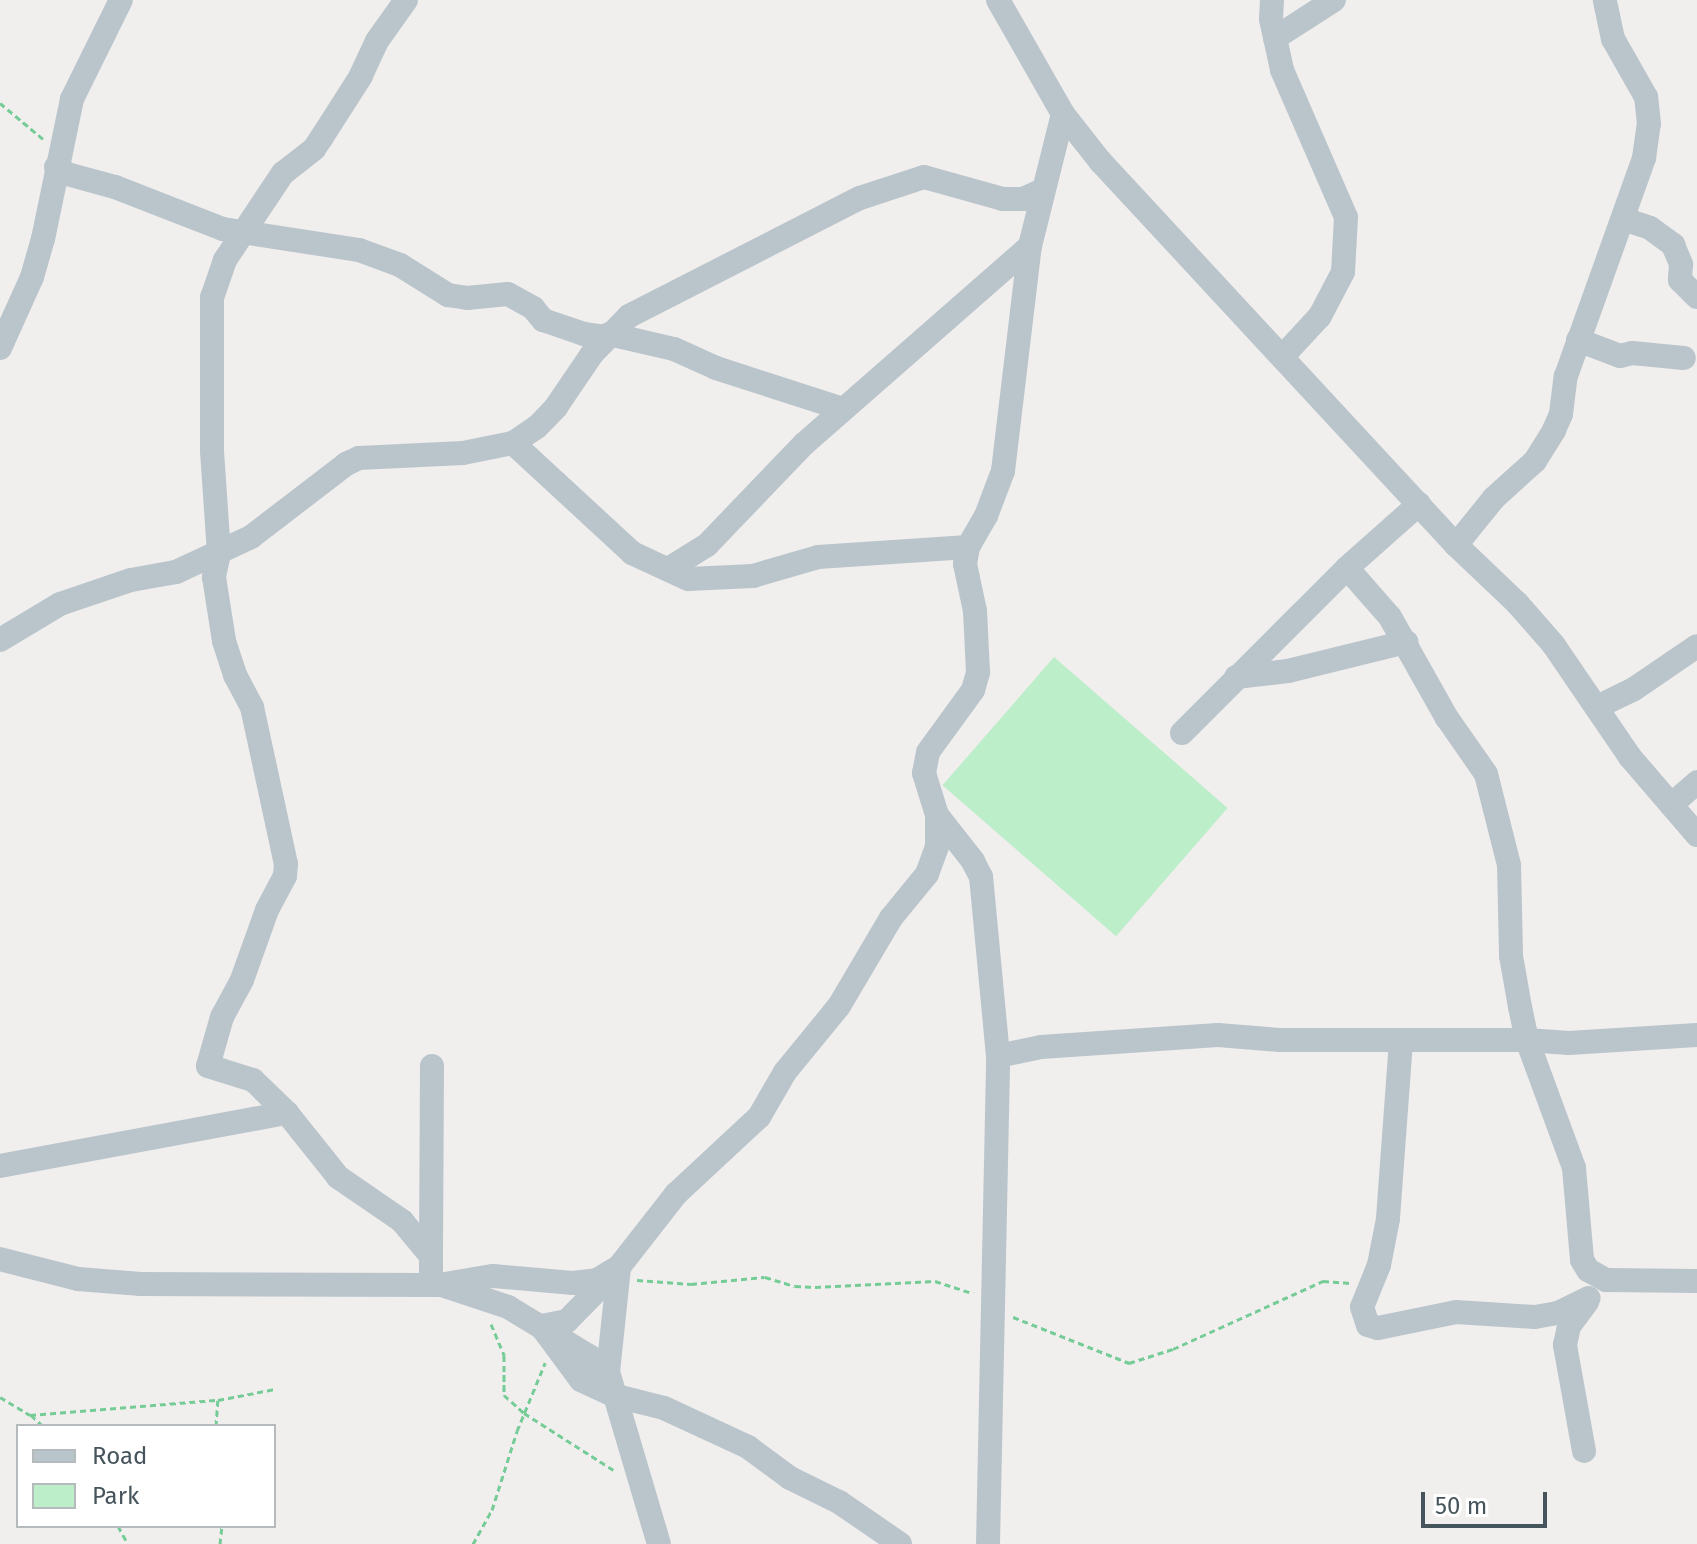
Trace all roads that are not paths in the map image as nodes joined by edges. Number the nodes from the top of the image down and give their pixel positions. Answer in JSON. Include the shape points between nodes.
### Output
{"nodes":[{"id":1,"x":121,"y":0,"type":"edge"},
{"id":2,"x":406,"y":0,"type":"edge"},
{"id":3,"x":998,"y":0,"type":"edge"},
{"id":4,"x":1272,"y":0,"type":"edge"},
{"id":5,"x":1334,"y":0,"type":"edge"},
{"id":6,"x":1605,"y":0,"type":"edge"},
{"id":7,"x":1275,"y":38,"type":"junction"},
{"id":8,"x":1063,"y":114,"type":"junction"},
{"id":9,"x":58,"y":160,"type":"junction"},
{"id":10,"x":1043,"y":190,"type":"junction"},
{"id":11,"x":1623,"y":219,"type":"junction"},
{"id":12,"x":243,"y":232,"type":"junction"},
{"id":13,"x":1030,"y":246,"type":"junction"},
{"id":14,"x":1697,"y":297,"type":"edge"},
{"id":15,"x":607,"y":336,"type":"junction"},
{"id":16,"x":1578,"y":340,"type":"junction"},
{"id":17,"x":0,"y":348,"type":"edge"},
{"id":18,"x":1282,"y":357,"type":"junction"},
{"id":19,"x":1684,"y":358,"type":"dead end"},
{"id":20,"x":843,"y":409,"type":"junction"},
{"id":21,"x":513,"y":443,"type":"junction"},
{"id":22,"x":1419,"y":504,"type":"junction"},
{"id":23,"x":1456,"y":545,"type":"junction"},
{"id":24,"x":968,"y":547,"type":"junction"},
{"id":25,"x":219,"y":553,"type":"junction"},
{"id":26,"x":670,"y":568,"type":"junction"},
{"id":27,"x":1347,"y":568,"type":"junction"},
{"id":28,"x":0,"y":640,"type":"edge"},
{"id":29,"x":1406,"y":642,"type":"junction"},
{"id":30,"x":1697,"y":646,"type":"edge"},
{"id":31,"x":1236,"y":677,"type":"junction"},
{"id":32,"x":1597,"y":707,"type":"junction"},
{"id":33,"x":1182,"y":733,"type":"dead end"},
{"id":34,"x":1697,"y":782,"type":"edge"},
{"id":35,"x":1671,"y":805,"type":"junction"},
{"id":36,"x":937,"y":815,"type":"junction"},
{"id":37,"x":1697,"y":835,"type":"edge"},
{"id":38,"x":1697,"y":1035,"type":"edge"},
{"id":39,"x":1527,"y":1040,"type":"junction"},
{"id":40,"x":1401,"y":1041,"type":"junction"},
{"id":41,"x":998,"y":1056,"type":"junction"},
{"id":42,"x":432,"y":1066,"type":"dead end"},
{"id":43,"x":287,"y":1113,"type":"junction"},
{"id":44,"x":0,"y":1166,"type":"edge"},
{"id":45,"x":431,"y":1256,"type":"junction"},
{"id":46,"x":0,"y":1259,"type":"edge"},
{"id":47,"x":618,"y":1272,"type":"junction"},
{"id":48,"x":1623,"y":1280,"type":"junction"},
{"id":49,"x":1697,"y":1281,"type":"edge"},
{"id":50,"x":436,"y":1284,"type":"junction"},
{"id":51,"x":1589,"y":1298,"type":"junction"},
{"id":52,"x":547,"y":1336,"type":"junction"},
{"id":53,"x":608,"y":1372,"type":"junction"},
{"id":54,"x":616,"y":1396,"type":"junction"},
{"id":55,"x":1584,"y":1451,"type":"dead end"},
{"id":56,"x":659,"y":1544,"type":"edge"},
{"id":57,"x":900,"y":1544,"type":"edge"},
{"id":58,"x":988,"y":1544,"type":"edge"}],
"edges":[{"from":1,"to":9,"type":"street","via":[[72,99]]},
{"from":2,"to":12,"type":"street","via":[[314,149],[283,173]]},
{"from":3,"to":8,"type":"street"},
{"from":4,"to":7,"type":"street"},
{"from":5,"to":7,"type":"street"},
{"from":6,"to":11,"type":"street","via":[[1613,39],[1646,97],[1649,124],[1644,158]]},
{"from":7,"to":18,"type":"street","via":[[1282,70],[1346,217],[1343,272],[1320,316]]},
{"from":8,"to":10,"type":"street"},
{"from":8,"to":18,"type":"street"},
{"from":9,"to":12,"type":"street","via":[[67,174]]},
{"from":9,"to":17,"type":"street","via":[[32,277]]},
{"from":10,"to":13,"type":"street"},
{"from":10,"to":15,"type":"street","via":[[1023,199],[1003,199],[938,178],[913,179],[860,198],[629,316]]},
{"from":11,"to":14,"type":"street","via":[[1650,228],[1673,245],[1681,264],[1680,280]]},
{"from":11,"to":16,"type":"street"},
{"from":12,"to":15,"type":"street","via":[[359,250],[400,265],[448,295],[508,294],[543,320]]},
{"from":12,"to":25,"type":"street","via":[[225,260],[212,297],[212,451]]},
{"from":13,"to":20,"type":"street"},
{"from":13,"to":24,"type":"street","via":[[1003,471]]},
{"from":15,"to":20,"type":"street","via":[[674,349]]},
{"from":15,"to":21,"type":"street","via":[[556,407]]},
{"from":16,"to":19,"type":"street","via":[[1620,356]]},
{"from":16,"to":23,"type":"street","via":[[1561,414],[1535,461],[1494,498]]},
{"from":18,"to":22,"type":"street"},
{"from":20,"to":26,"type":"street","via":[[707,545]]},
{"from":21,"to":25,"type":"street","via":[[463,453],[359,458],[251,537]]},
{"from":21,"to":26,"type":"street","via":[[632,553]]},
{"from":22,"to":23,"type":"street"},
{"from":22,"to":27,"type":"street"},
{"from":23,"to":32,"type":"street","via":[[1544,634]]},
{"from":24,"to":26,"type":"street","via":[[818,557],[753,576],[688,579]]},
{"from":24,"to":36,"type":"street","via":[[965,564],[975,611],[978,672],[973,690],[928,752],[924,773]]},
{"from":25,"to":28,"type":"street","via":[[176,572],[131,580],[60,604]]},
{"from":25,"to":43,"type":"street","via":[[214,577],[224,641],[252,707],[285,876],[222,1017],[208,1066],[253,1080]]},
{"from":27,"to":29,"type":"street"},
{"from":27,"to":31,"type":"street"},
{"from":29,"to":31,"type":"street","via":[[1288,671]]},
{"from":29,"to":39,"type":"street","via":[[1447,718],[1486,774],[1509,865],[1511,956]]},
{"from":30,"to":32,"type":"street"},
{"from":31,"to":33,"type":"street"},
{"from":32,"to":35,"type":"street"},
{"from":34,"to":35,"type":"street"},
{"from":35,"to":37,"type":"street"},
{"from":36,"to":41,"type":"street","via":[[981,877]]},
{"from":36,"to":47,"type":"street","via":[[937,846],[927,874],[891,918],[839,1006],[785,1072],[759,1117],[676,1194]]},
{"from":38,"to":39,"type":"street","via":[[1624,1042]]},
{"from":39,"to":40,"type":"street"},
{"from":39,"to":48,"type":"street","via":[[1574,1168],[1582,1260],[1596,1277]]},
{"from":40,"to":41,"type":"street","via":[[1218,1035],[1041,1047]]},
{"from":40,"to":51,"type":"street","via":[[1388,1219],[1362,1307],[1368,1325],[1378,1328],[1456,1312],[1535,1317]]},
{"from":41,"to":58,"type":"street"},
{"from":42,"to":45,"type":"street"},
{"from":43,"to":44,"type":"street"},
{"from":43,"to":45,"type":"street","via":[[338,1177],[402,1221]]},
{"from":45,"to":50,"type":"street"},
{"from":46,"to":50,"type":"street","via":[[78,1279],[141,1284]]},
{"from":47,"to":50,"type":"street","via":[[573,1283],[493,1276]]},
{"from":47,"to":52,"type":"street"},
{"from":47,"to":53,"type":"street"},
{"from":48,"to":49,"type":"street"},
{"from":48,"to":51,"type":"street"},
{"from":50,"to":52,"type":"street","via":[[478,1295]]},
{"from":51,"to":55,"type":"street","via":[[1569,1326],[1565,1345]]},
{"from":52,"to":53,"type":"street"},
{"from":52,"to":54,"type":"street","via":[[581,1380]]},
{"from":53,"to":54,"type":"street"},
{"from":54,"to":56,"type":"street"},
{"from":54,"to":57,"type":"street","via":[[664,1408],[748,1447]]}]}
